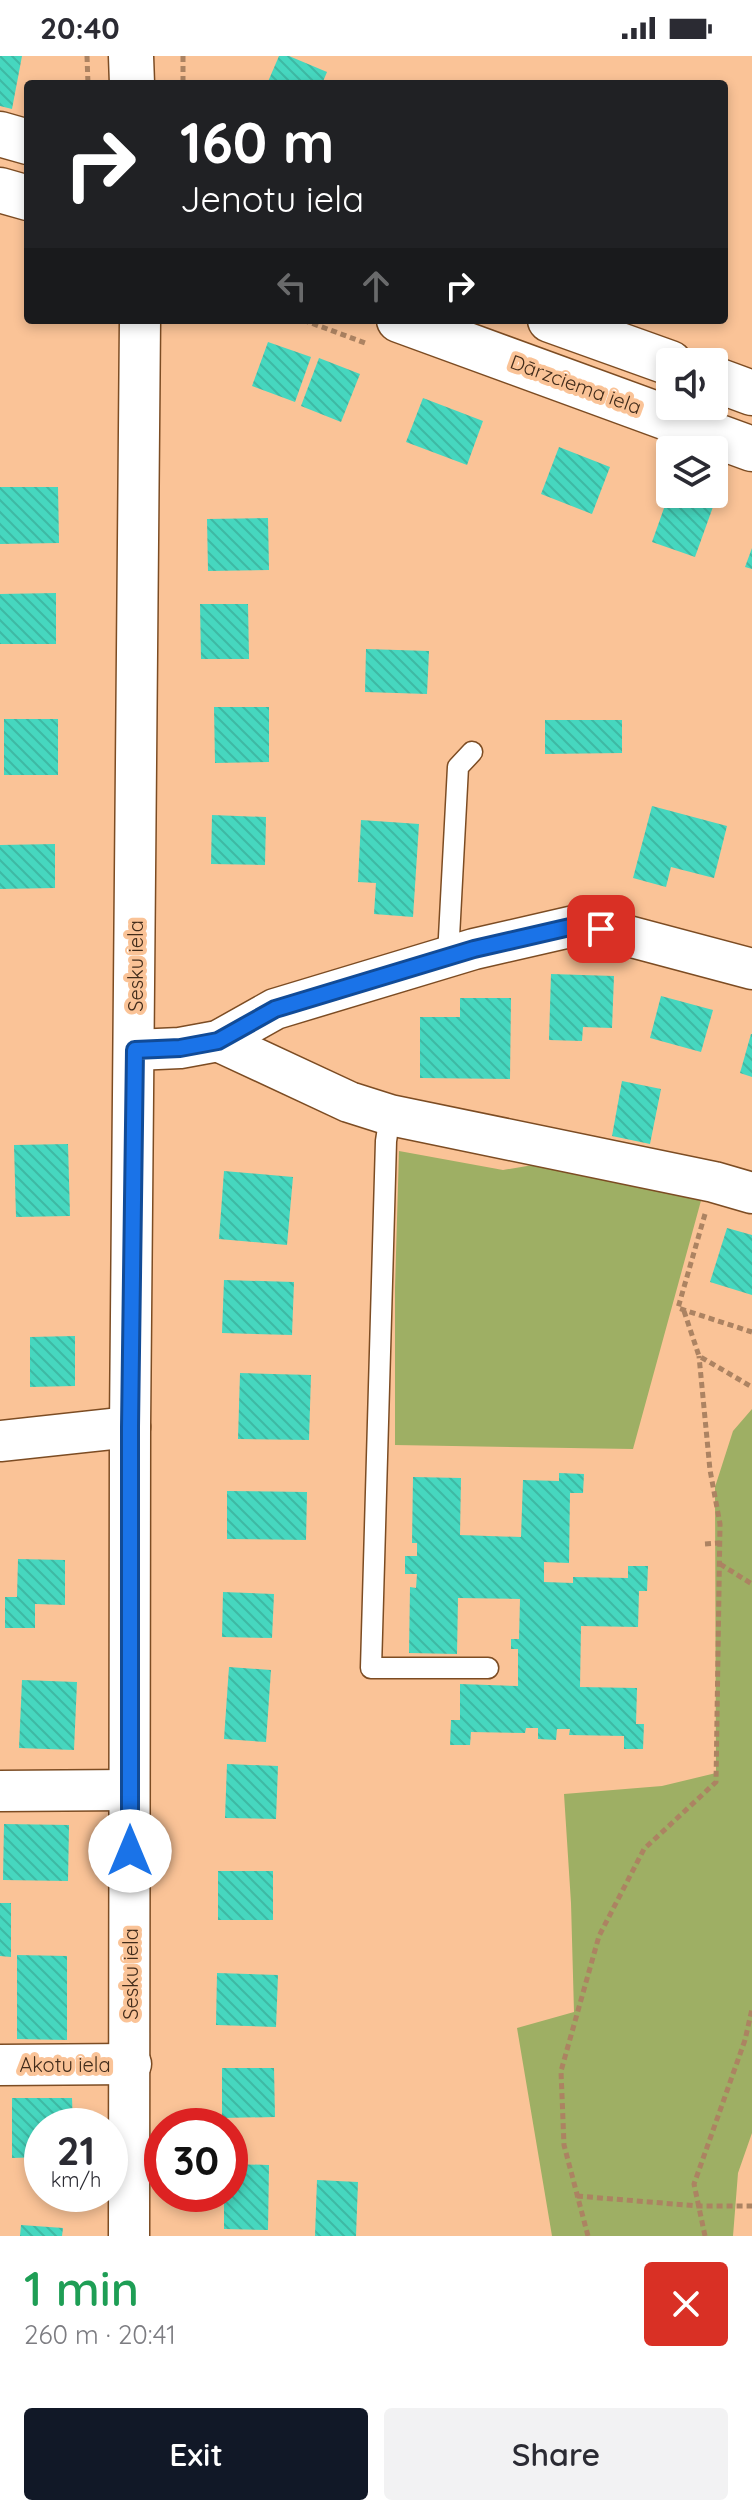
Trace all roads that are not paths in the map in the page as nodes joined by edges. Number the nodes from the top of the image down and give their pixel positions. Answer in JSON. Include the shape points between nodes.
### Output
{"nodes":[{"id":1,"x":131,"y":56,"type":"edge"},
{"id":2,"x":132,"y":80,"type":"edge"},
{"id":3,"x":0,"y":134,"type":"edge"},
{"id":4,"x":24,"y":141,"type":"edge"},
{"id":5,"x":0,"y":190,"type":"edge"},
{"id":6,"x":24,"y":197,"type":"edge"},
{"id":7,"x":140,"y":324,"type":"edge"},
{"id":8,"x":410,"y":324,"type":"edge"},
{"id":9,"x":561,"y":324,"type":"edge"},
{"id":10,"x":656,"y":358,"type":"edge"},
{"id":11,"x":728,"y":384,"type":"edge"},
{"id":12,"x":752,"y":393,"type":"edge"},
{"id":13,"x":752,"y":449,"type":"edge"},
{"id":14,"x":472,"y":752,"type":"dead end"},
{"id":15,"x":448,"y":956,"type":"junction"},
{"id":16,"x":752,"y":969,"type":"edge"},
{"id":17,"x":218,"y":1041,"type":"junction"},
{"id":18,"x":135,"y":1050,"type":"junction"},
{"id":19,"x":390,"y":1115,"type":"junction"},
{"id":20,"x":752,"y":1193,"type":"edge"},
{"id":21,"x":130,"y":1427,"type":"junction"},
{"id":22,"x":0,"y":1441,"type":"edge"},
{"id":23,"x":488,"y":1668,"type":"dead end"},
{"id":24,"x":129,"y":1790,"type":"junction"},
{"id":25,"x":0,"y":1791,"type":"edge"},
{"id":26,"x":131,"y":2064,"type":"junction"},
{"id":27,"x":0,"y":2065,"type":"edge"},
{"id":28,"x":129,"y":2236,"type":"edge"}],
"edges":[{"from":1,"to":2,"type":"main road"},
{"from":3,"to":4,"type":"main road"},
{"from":5,"to":6,"type":"main road"},
{"from":7,"to":18,"type":"street","name":"Sesku iela"},
{"from":8,"to":13,"type":"main road","name":"Dārzciema iela"},
{"from":9,"to":10,"type":"main road"},
{"from":11,"to":12,"type":"main road"},
{"from":14,"to":15,"type":"lane","via":[[458,767]]},
{"from":15,"to":16,"type":"street","via":[[583,924]]},
{"from":15,"to":17,"type":"street","via":[[275,1009]]},
{"from":17,"to":18,"type":"street"},
{"from":17,"to":19,"type":"street","via":[[349,1102]]},
{"from":18,"to":21,"type":"street","name":"Sesku iela"},
{"from":19,"to":20,"type":"street"},
{"from":19,"to":23,"type":"lane","via":[[371,1668]]},
{"from":21,"to":22,"type":"street"},
{"from":21,"to":24,"type":"street","name":"Sesku iela"},
{"from":24,"to":25,"type":"street"},
{"from":24,"to":26,"type":"street","name":"Sesku iela"},
{"from":26,"to":27,"type":"street","name":"Akotu iela"},
{"from":26,"to":28,"type":"street","name":"Sesku iela"}]}
